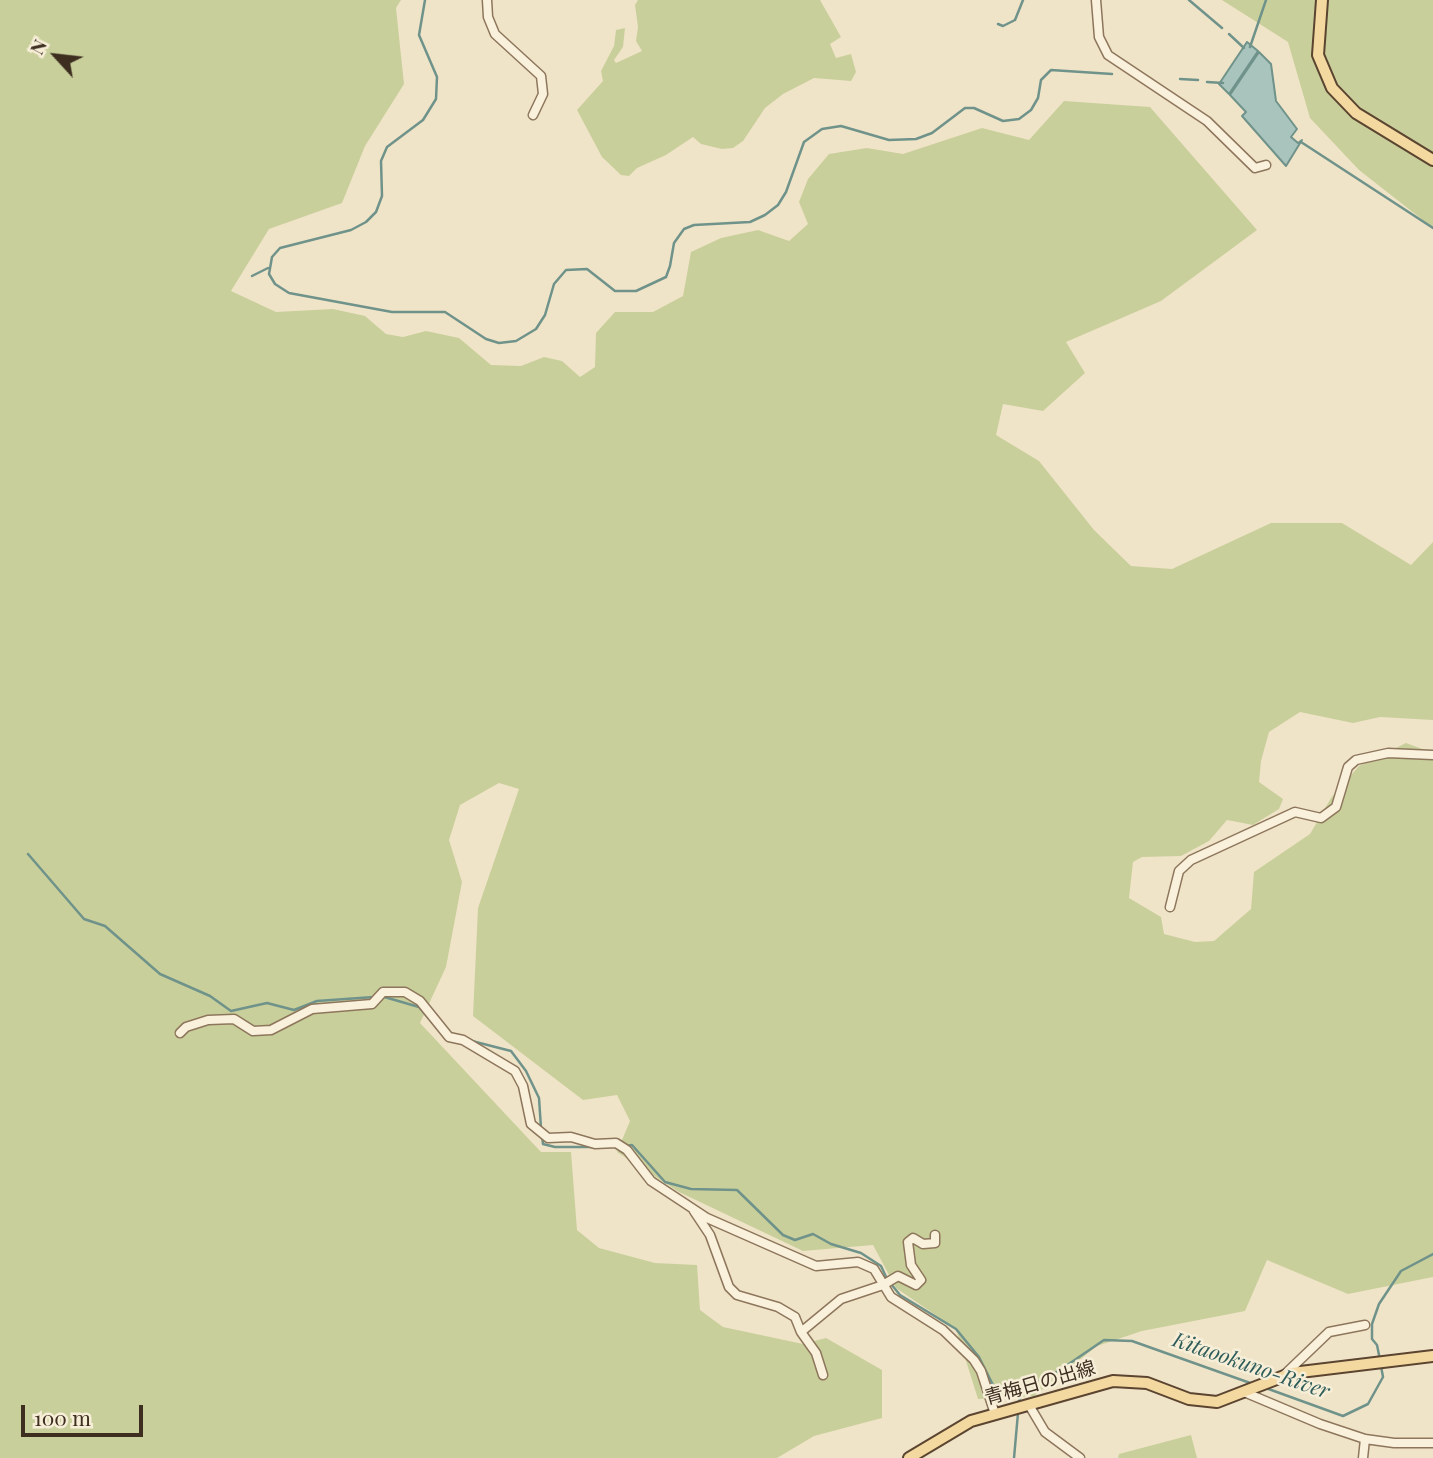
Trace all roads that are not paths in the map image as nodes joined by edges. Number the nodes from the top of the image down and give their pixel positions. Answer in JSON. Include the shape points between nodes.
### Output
{"nodes":[{"id":1,"x":487,"y":0,"type":"edge"},
{"id":2,"x":1096,"y":0,"type":"edge"},
{"id":3,"x":1322,"y":0,"type":"edge"},
{"id":4,"x":533,"y":115,"type":"dead end"},
{"id":5,"x":1433,"y":160,"type":"edge"},
{"id":6,"x":1266,"y":165,"type":"dead end"},
{"id":7,"x":1433,"y":755,"type":"edge"},
{"id":8,"x":1170,"y":907,"type":"dead end"},
{"id":9,"x":180,"y":1033,"type":"dead end"},
{"id":10,"x":693,"y":1208,"type":"junction"},
{"id":11,"x":935,"y":1235,"type":"dead end"},
{"id":12,"x":883,"y":1285,"type":"junction"},
{"id":13,"x":1365,"y":1325,"type":"dead end"},
{"id":14,"x":802,"y":1332,"type":"junction"},
{"id":15,"x":1433,"y":1356,"type":"edge"},
{"id":16,"x":823,"y":1376,"type":"dead end"},
{"id":17,"x":1282,"y":1377,"type":"junction"},
{"id":18,"x":1248,"y":1390,"type":"junction"},
{"id":19,"x":1021,"y":1407,"type":"junction"},
{"id":20,"x":995,"y":1415,"type":"junction"},
{"id":21,"x":1365,"y":1439,"type":"junction"},
{"id":22,"x":1433,"y":1443,"type":"edge"},
{"id":23,"x":909,"y":1458,"type":"edge"},
{"id":24,"x":1080,"y":1458,"type":"edge"},
{"id":25,"x":1363,"y":1458,"type":"edge"}],
"edges":[{"from":1,"to":4,"type":"street","via":[[495,34],[541,76],[543,94]]},
{"from":2,"to":6,"type":"street","via":[[1099,37],[1108,55],[1207,121],[1255,168]]},
{"from":3,"to":5,"type":"main road","via":[[1318,55],[1332,88],[1356,113]]},
{"from":7,"to":8,"type":"street","via":[[1388,753],[1356,760],[1348,767],[1336,807],[1321,818],[1295,812],[1191,860],[1179,871]]},
{"from":9,"to":10,"type":"street","via":[[208,1020],[234,1019],[253,1031],[271,1030],[312,1009],[372,1004],[383,992],[405,992],[420,1001],[449,1038],[463,1040],[514,1071],[523,1086],[531,1124],[543,1135],[615,1143],[651,1181]]},
{"from":10,"to":12,"type":"street","via":[[706,1218],[816,1266],[866,1263]]},
{"from":10,"to":14,"type":"street","via":[[710,1235],[729,1287],[737,1295],[779,1307],[795,1317]]},
{"from":11,"to":12,"type":"street","via":[[935,1243],[923,1244],[913,1238],[908,1242],[911,1265],[921,1280],[916,1285],[898,1276]]},
{"from":12,"to":14,"type":"street","via":[[841,1298]]},
{"from":12,"to":20,"type":"street","via":[[891,1297],[939,1326],[966,1351],[981,1371]]},
{"from":13,"to":17,"type":"street","via":[[1329,1332]]},
{"from":14,"to":16,"type":"street","via":[[816,1353]]},
{"from":15,"to":17,"type":"main road","name":"青梅日の出線"},
{"from":17,"to":18,"type":"main road","name":"青梅日の出線"},
{"from":18,"to":19,"type":"main road","name":"青梅日の出線","via":[[1217,1402],[1202,1402],[1157,1385],[1113,1381]]},
{"from":18,"to":21,"type":"street","via":[[1320,1424]]},
{"from":19,"to":20,"type":"main road","name":"青梅日の出線"},
{"from":19,"to":24,"type":"street"},
{"from":20,"to":23,"type":"main road","name":"青梅日の出線","via":[[971,1422]]},
{"from":21,"to":22,"type":"street"},
{"from":21,"to":25,"type":"street"}]}
